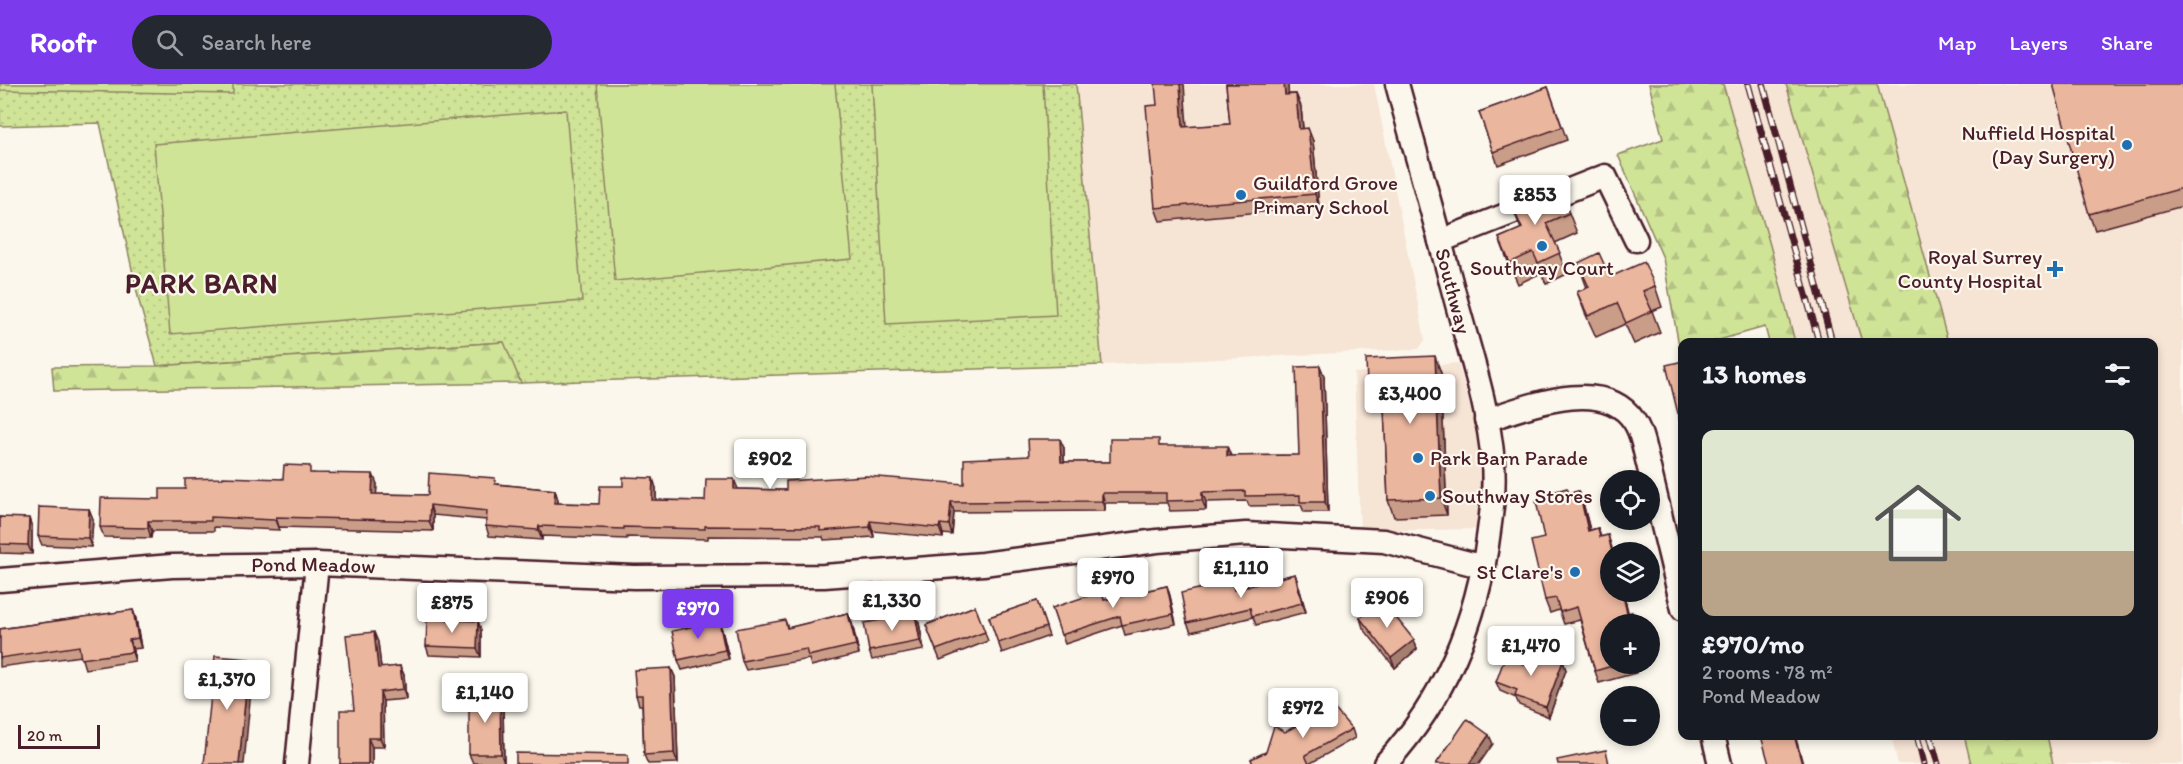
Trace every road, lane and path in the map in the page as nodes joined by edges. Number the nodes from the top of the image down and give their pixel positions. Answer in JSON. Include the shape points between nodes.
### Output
{"nodes":[{"id":1,"x":1397,"y":84,"type":"edge"},
{"id":2,"x":1636,"y":240,"type":"dead end"},
{"id":3,"x":1440,"y":241,"type":"junction"},
{"id":4,"x":1486,"y":420,"type":"junction"},
{"id":5,"x":317,"y":564,"type":"junction"},
{"id":6,"x":1484,"y":567,"type":"junction"},
{"id":7,"x":0,"y":580,"type":"edge"},
{"id":8,"x":1678,"y":588,"type":"edge"},
{"id":9,"x":1714,"y":740,"type":"edge"},
{"id":10,"x":297,"y":764,"type":"edge"},
{"id":11,"x":1385,"y":764,"type":"edge"},
{"id":12,"x":1720,"y":764,"type":"edge"}],
"edges":[{"from":1,"to":3,"type":"street","name":"Southway"},
{"from":2,"to":3,"type":"street","via":[[1605,176]]},
{"from":3,"to":4,"type":"street","name":"Southway"},
{"from":4,"to":6,"type":"street","name":"Southway","via":[[1493,464]]},
{"from":4,"to":8,"type":"street","via":[[1543,401],[1591,397],[1603,398],[1634,420]]},
{"from":5,"to":6,"type":"street","name":"Pond Meadow","via":[[634,578],[824,576],[983,564],[1157,541],[1245,534],[1384,541]]},
{"from":5,"to":7,"type":"street","name":"Pond Meadow","via":[[172,566]]},
{"from":5,"to":10,"type":"street"},
{"from":6,"to":11,"type":"street","name":"Southway","via":[[1452,668],[1431,706]]},
{"from":9,"to":12,"type":"street"}]}
